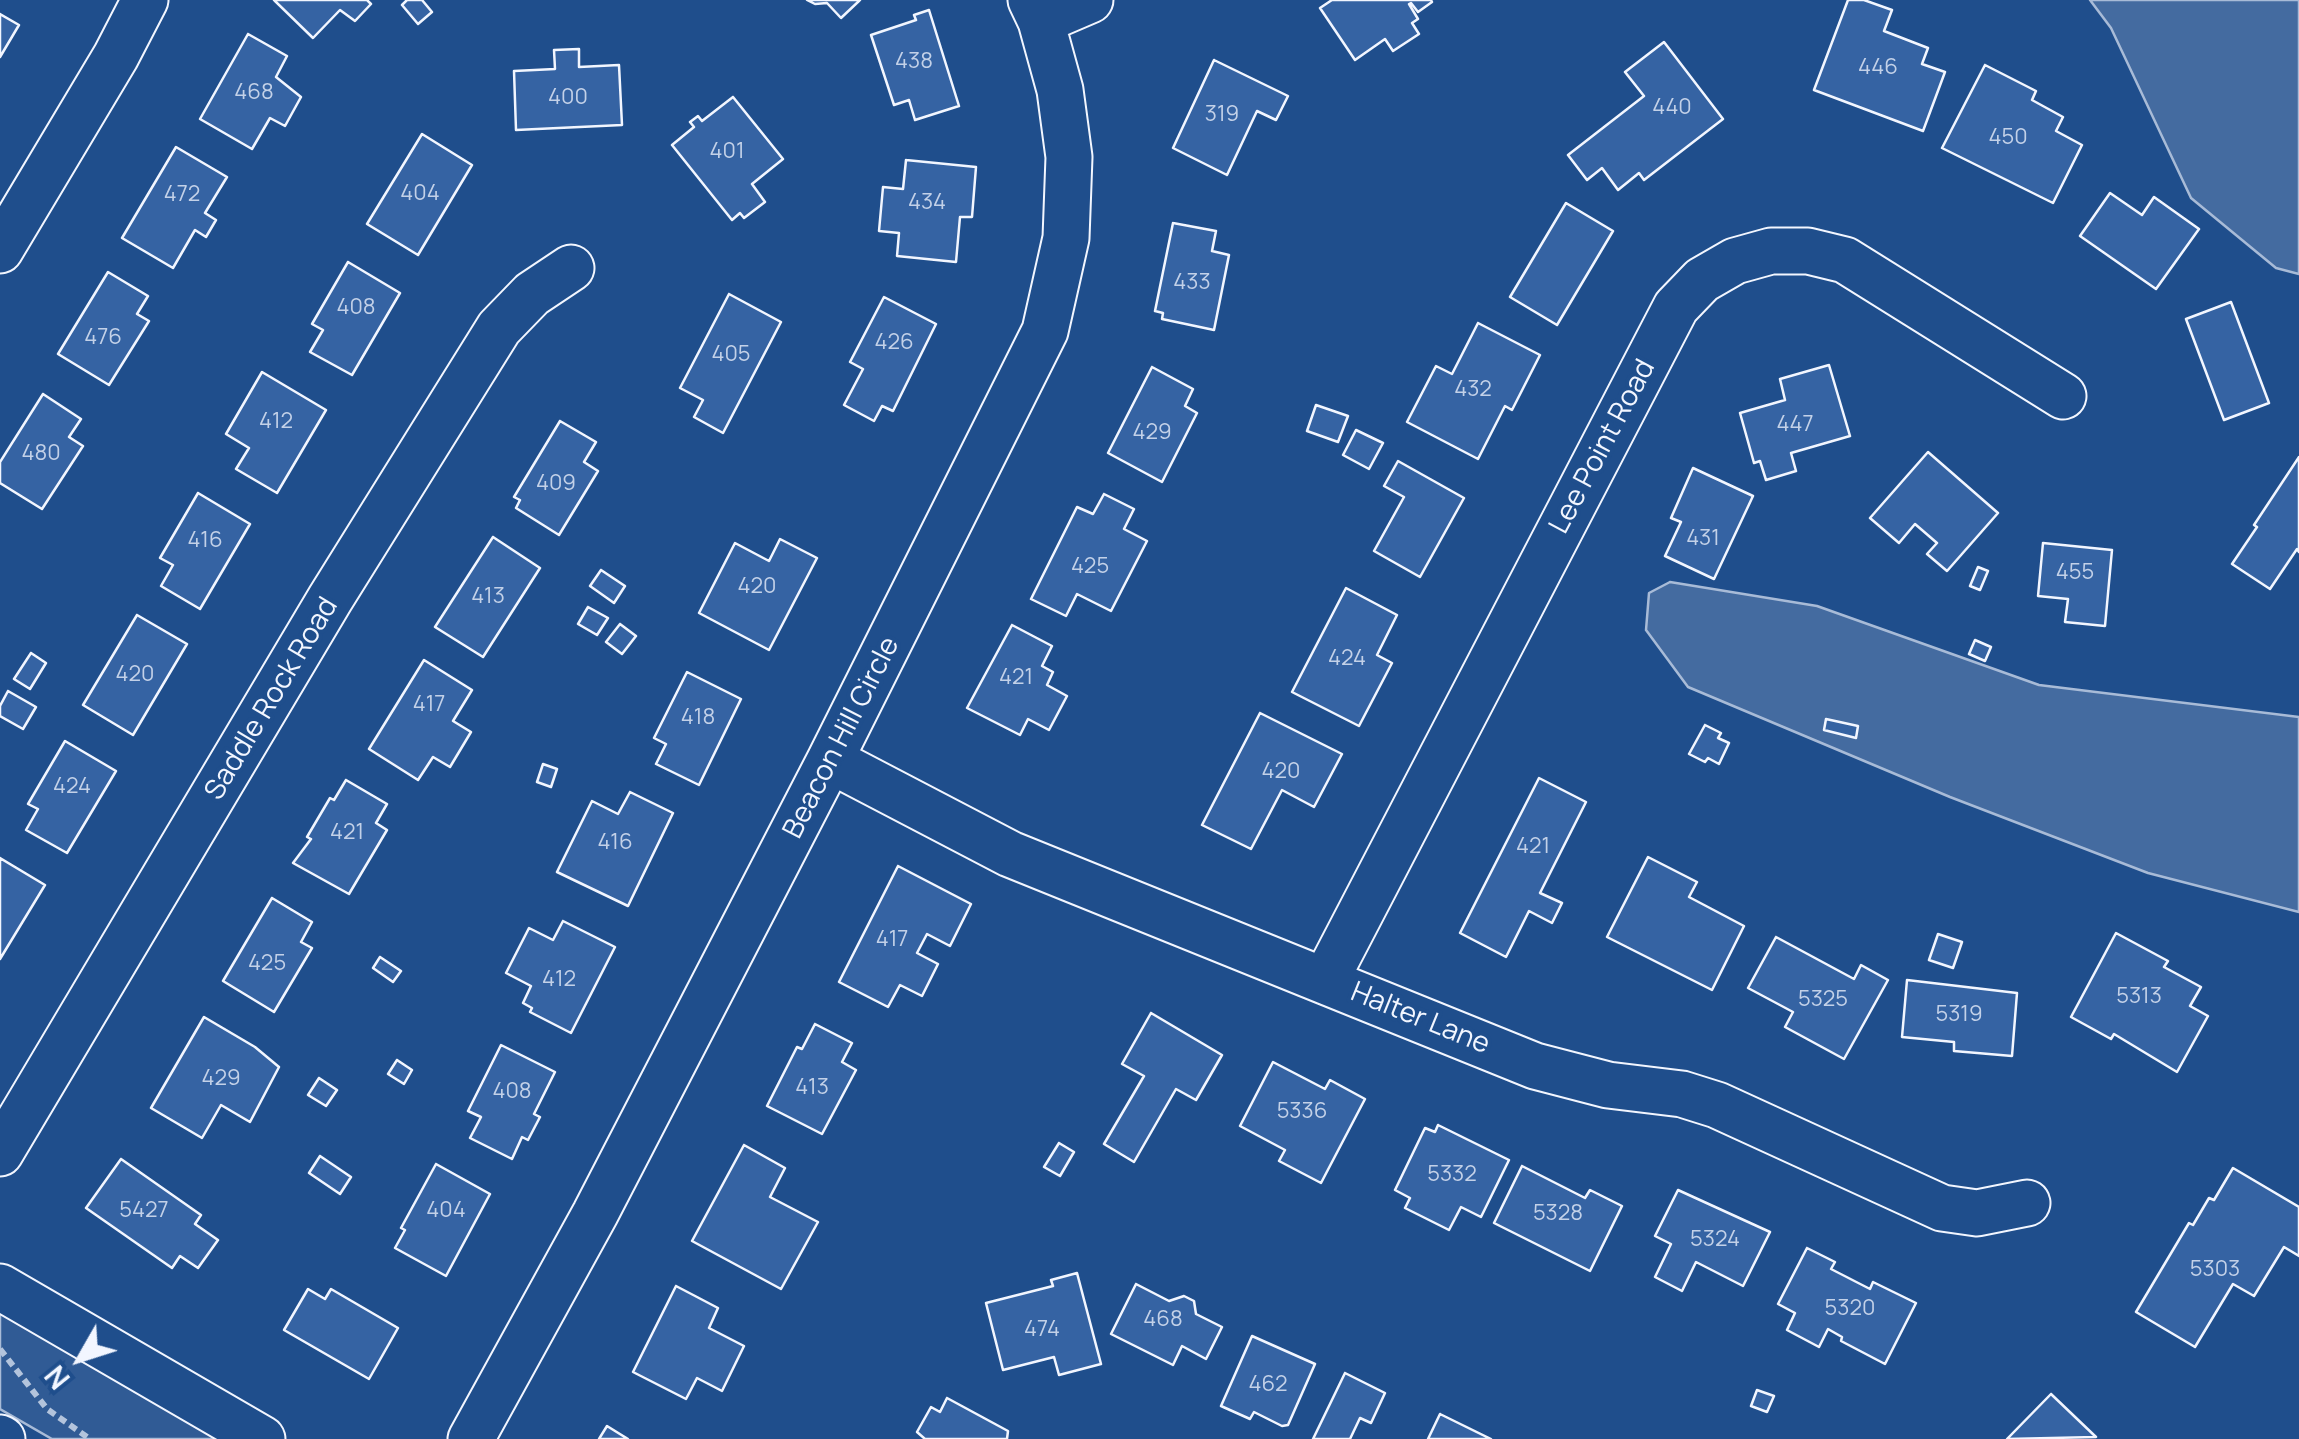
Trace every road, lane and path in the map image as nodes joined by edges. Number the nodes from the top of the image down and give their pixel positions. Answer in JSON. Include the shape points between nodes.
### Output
{"nodes":[{"id":1,"x":145,"y":0,"type":"edge"},
{"id":2,"x":1090,"y":0,"type":"edge"},
{"id":3,"x":1036,"y":10,"type":"edge"},
{"id":4,"x":0,"y":250,"type":"edge"},
{"id":5,"x":572,"y":268,"type":"dead end"},
{"id":6,"x":2063,"y":396,"type":"dead end"},
{"id":7,"x":830,"y":760,"type":"junction"},
{"id":8,"x":1325,"y":980,"type":"junction"},
{"id":9,"x":0,"y":1153,"type":"edge"},
{"id":10,"x":2026,"y":1203,"type":"dead end"},
{"id":11,"x":0,"y":1286,"type":"edge"},
{"id":12,"x":0,"y":1349,"type":"edge"},
{"id":13,"x":90,"y":1439,"type":"edge"},
{"id":14,"x":262,"y":1439,"type":"edge"},
{"id":15,"x":471,"y":1439,"type":"edge"}],
"edges":[{"from":1,"to":4,"type":"street"},
{"from":2,"to":3,"type":"street"},
{"from":3,"to":7,"type":"street","name":"Beacon Hill Circle","via":[[1060,90],[1069,157],[1066,238],[1054,304]]},
{"from":5,"to":9,"type":"street","name":"Saddle Rock Road","via":[[532,294],[499,328]]},
{"from":6,"to":8,"type":"street","name":"Lee Point Road","via":[[1845,260],[1771,251],[1702,280],[1676,307]]},
{"from":7,"to":8,"type":"street","name":"Halter Lane","via":[[1010,854]]},
{"from":7,"to":15,"type":"street","name":"Beacon Hill Circle"},
{"from":8,"to":10,"type":"street","name":"Halter Lane","via":[[1536,1066],[1717,1106],[1942,1208],[1977,1213]]},
{"from":11,"to":14,"type":"street"},
{"from":12,"to":13,"type":"path","via":[[47,1409]]}]}
